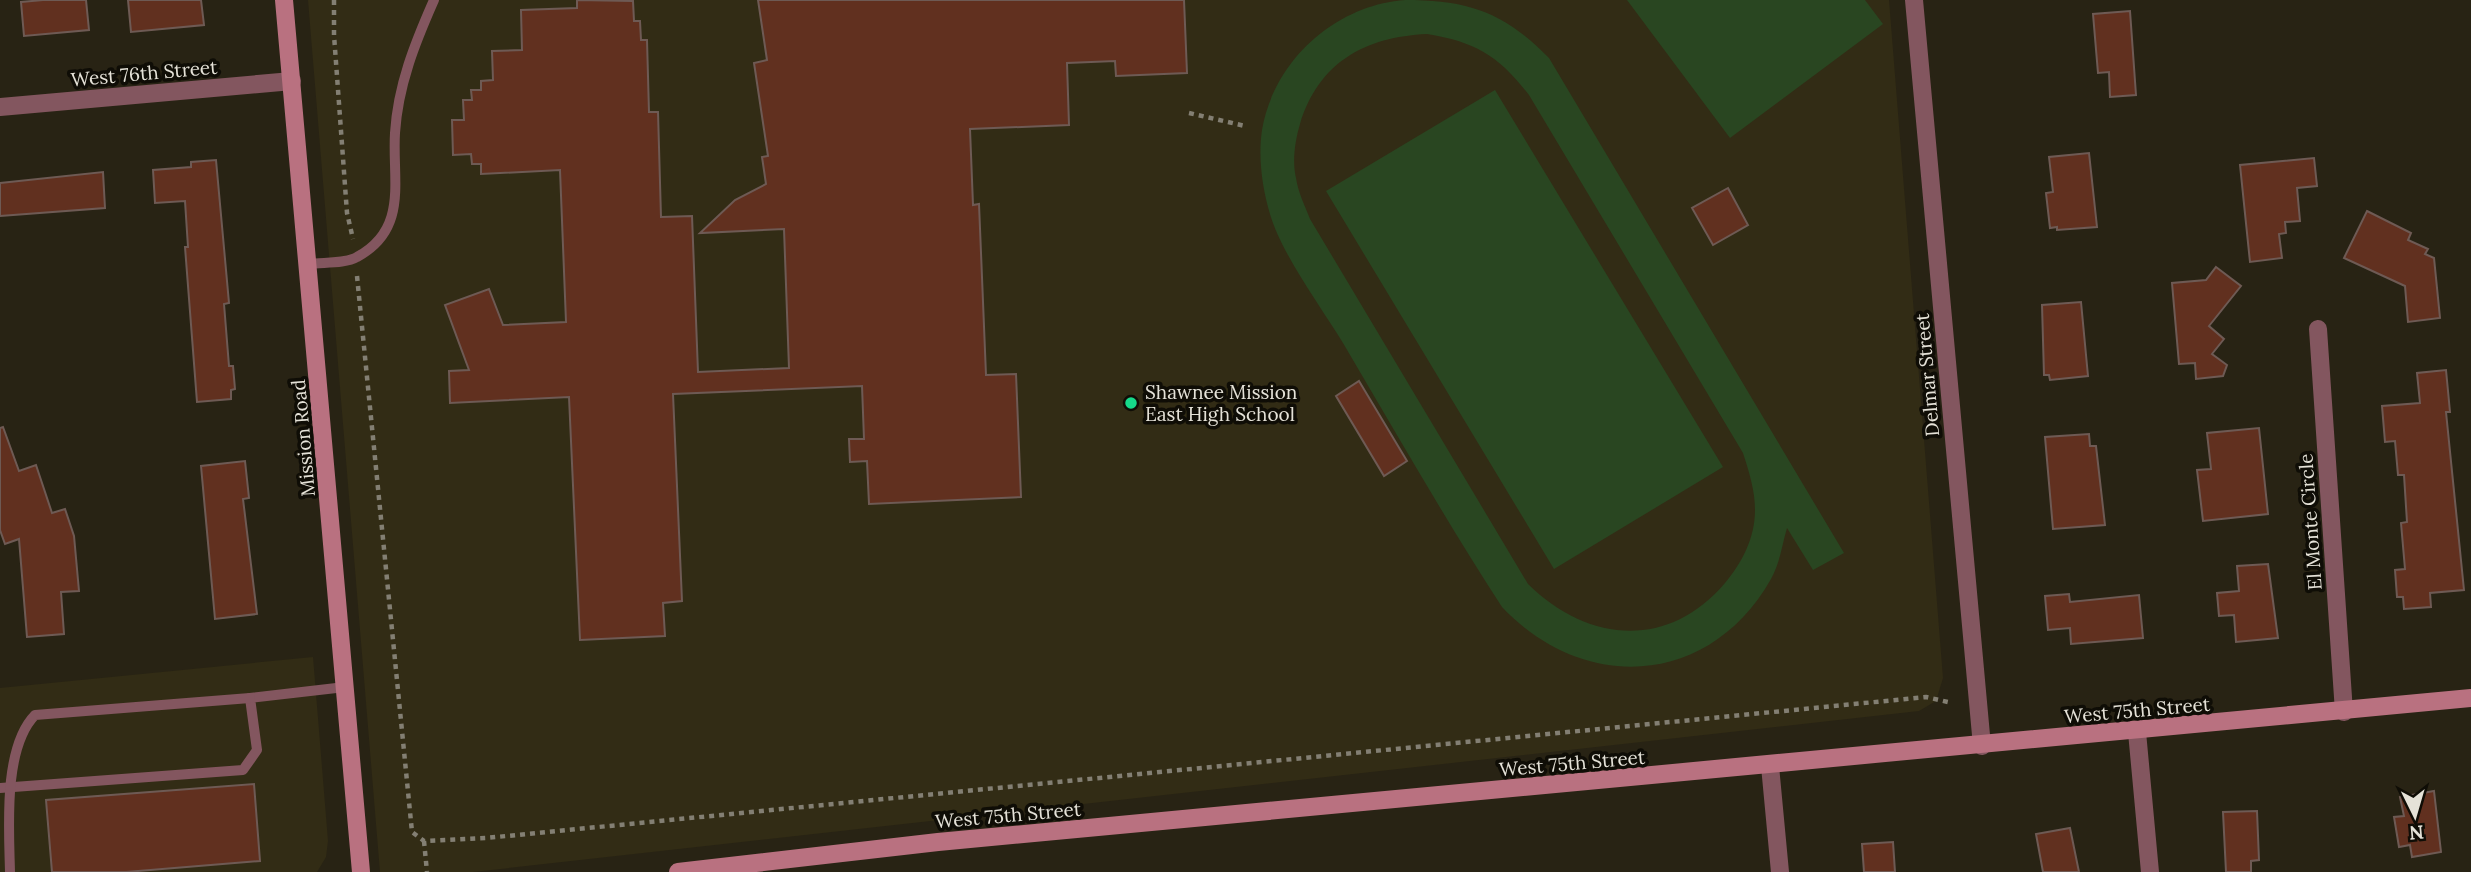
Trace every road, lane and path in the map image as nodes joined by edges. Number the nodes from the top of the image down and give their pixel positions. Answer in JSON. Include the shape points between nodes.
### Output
{"nodes":[{"id":1,"x":284,"y":0,"type":"edge"},
{"id":2,"x":334,"y":0,"type":"edge"},
{"id":3,"x":434,"y":0,"type":"edge"},
{"id":4,"x":1914,"y":0,"type":"edge"},
{"id":5,"x":292,"y":81,"type":"junction"},
{"id":6,"x":0,"y":107,"type":"edge"},
{"id":7,"x":1189,"y":113,"type":"dead end"},
{"id":8,"x":1245,"y":126,"type":"dead end"},
{"id":9,"x":350,"y":223,"type":"dead end"},
{"id":10,"x":309,"y":264,"type":"junction"},
{"id":11,"x":359,"y":305,"type":"dead end"},
{"id":12,"x":2318,"y":330,"type":"dead end"},
{"id":13,"x":345,"y":687,"type":"junction"},
{"id":14,"x":250,"y":698,"type":"junction"},
{"id":15,"x":2471,"y":698,"type":"edge"},
{"id":16,"x":1948,"y":702,"type":"dead end"},
{"id":17,"x":2344,"y":712,"type":"junction"},
{"id":18,"x":2137,"y":732,"type":"junction"},
{"id":19,"x":1982,"y":746,"type":"junction"},
{"id":20,"x":1770,"y":766,"type":"junction"},
{"id":21,"x":4,"y":788,"type":"edge"},
{"id":22,"x":424,"y":841,"type":"junction"},
{"id":23,"x":10,"y":872,"type":"edge"},
{"id":24,"x":361,"y":872,"type":"edge"},
{"id":25,"x":426,"y":872,"type":"edge"},
{"id":26,"x":678,"y":872,"type":"edge"},
{"id":27,"x":1780,"y":872,"type":"edge"},
{"id":28,"x":2150,"y":872,"type":"edge"}],
"edges":[{"from":1,"to":5,"type":"main road","name":"Mission Road"},
{"from":2,"to":9,"type":"path"},
{"from":3,"to":10,"type":"lane","via":[[402,85],[395,134],[396,206],[386,232],[356,258]]},
{"from":4,"to":19,"type":"street","name":"Delmar Street"},
{"from":5,"to":6,"type":"street","name":"West 76th Street"},
{"from":5,"to":10,"type":"main road","name":"Mission Road"},
{"from":7,"to":8,"type":"path"},
{"from":10,"to":13,"type":"main road","name":"Mission Road"},
{"from":11,"to":22,"type":"path","via":[[412,832]]},
{"from":12,"to":17,"type":"street","name":"El Monte Circle"},
{"from":13,"to":14,"type":"lane"},
{"from":13,"to":24,"type":"main road","name":"Mission Road"},
{"from":14,"to":21,"type":"lane","via":[[35,715],[27,724]]},
{"from":14,"to":21,"type":"lane","via":[[257,750],[243,770]]},
{"from":15,"to":17,"type":"main road","name":"West 75th Street"},
{"from":16,"to":22,"type":"path","via":[[1926,697]]},
{"from":17,"to":18,"type":"main road","name":"West 75th Street"},
{"from":18,"to":19,"type":"main road","name":"West 75th Street"},
{"from":18,"to":28,"type":"street"},
{"from":19,"to":20,"type":"main road","name":"West 75th Street"},
{"from":20,"to":26,"type":"main road","name":"West 75th Street","via":[[939,842]]},
{"from":20,"to":27,"type":"street"},
{"from":21,"to":23,"type":"lane"},
{"from":22,"to":25,"type":"path"}]}
